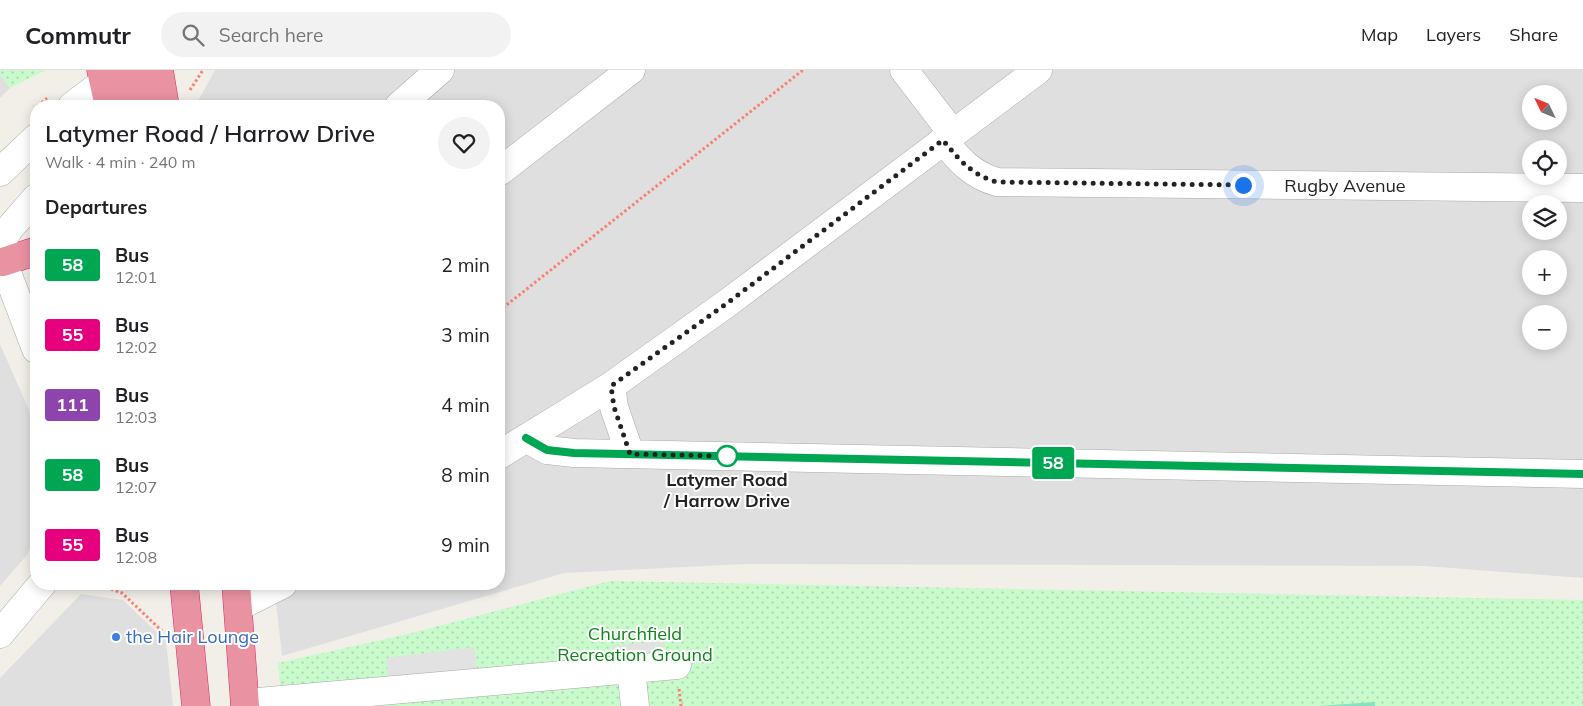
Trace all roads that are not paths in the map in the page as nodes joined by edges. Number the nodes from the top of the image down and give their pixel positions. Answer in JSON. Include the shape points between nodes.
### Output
{"nodes":[{"id":1,"x":631,"y":70,"type":"edge"},
{"id":2,"x":904,"y":70,"type":"edge"},
{"id":3,"x":1038,"y":70,"type":"edge"},
{"id":4,"x":432,"y":73,"type":"edge"},
{"id":5,"x":112,"y":80,"type":"edge"},
{"id":6,"x":153,"y":92,"type":"edge"},
{"id":7,"x":63,"y":100,"type":"edge"},
{"id":8,"x":405,"y":100,"type":"edge"},
{"id":9,"x":948,"y":137,"type":"junction"},
{"id":10,"x":30,"y":144,"type":"edge"},
{"id":11,"x":505,"y":167,"type":"edge"},
{"id":12,"x":0,"y":172,"type":"edge"},
{"id":13,"x":1583,"y":188,"type":"edge"},
{"id":14,"x":30,"y":205,"type":"edge"},
{"id":15,"x":30,"y":252,"type":"edge"},
{"id":16,"x":1,"y":254,"type":"edge"},
{"id":17,"x":30,"y":334,"type":"edge"},
{"id":18,"x":611,"y":386,"type":"junction"},
{"id":19,"x":526,"y":438,"type":"junction"},
{"id":20,"x":505,"y":450,"type":"edge"},
{"id":21,"x":630,"y":454,"type":"junction"},
{"id":22,"x":1583,"y":474,"type":"edge"},
{"id":23,"x":37,"y":590,"type":"edge"},
{"id":24,"x":185,"y":590,"type":"edge"},
{"id":25,"x":258,"y":590,"type":"edge"},
{"id":26,"x":237,"y":595,"type":"edge"},
{"id":27,"x":0,"y":634,"type":"edge"},
{"id":28,"x":676,"y":665,"type":"dead end"},
{"id":29,"x":631,"y":669,"type":"junction"},
{"id":30,"x":245,"y":704,"type":"edge"},
{"id":31,"x":196,"y":706,"type":"edge"},
{"id":32,"x":634,"y":706,"type":"edge"}],
"edges":[{"from":1,"to":11,"type":"street"},
{"from":2,"to":9,"type":"street","name":"Rugby Avenue"},
{"from":3,"to":9,"type":"street"},
{"from":4,"to":8,"type":"street"},
{"from":5,"to":6,"type":"highway"},
{"from":5,"to":7,"type":"street"},
{"from":9,"to":13,"type":"street","name":"Rugby Avenue","via":[[964,166],[982,178],[997,182]]},
{"from":9,"to":18,"type":"street"},
{"from":10,"to":12,"type":"street"},
{"from":14,"to":16,"type":"street","via":[[9,229]]},
{"from":15,"to":16,"type":"highway"},
{"from":16,"to":17,"type":"street"},
{"from":18,"to":19,"type":"street"},
{"from":18,"to":21,"type":"street","via":[[614,407]]},
{"from":19,"to":20,"type":"street"},
{"from":19,"to":21,"type":"street","via":[[547,450]]},
{"from":21,"to":22,"type":"street"},
{"from":23,"to":27,"type":"street"},
{"from":24,"to":31,"type":"highway"},
{"from":25,"to":26,"type":"street"},
{"from":26,"to":30,"type":"highway"},
{"from":28,"to":29,"type":"street"},
{"from":29,"to":30,"type":"street"},
{"from":29,"to":32,"type":"street"}]}
